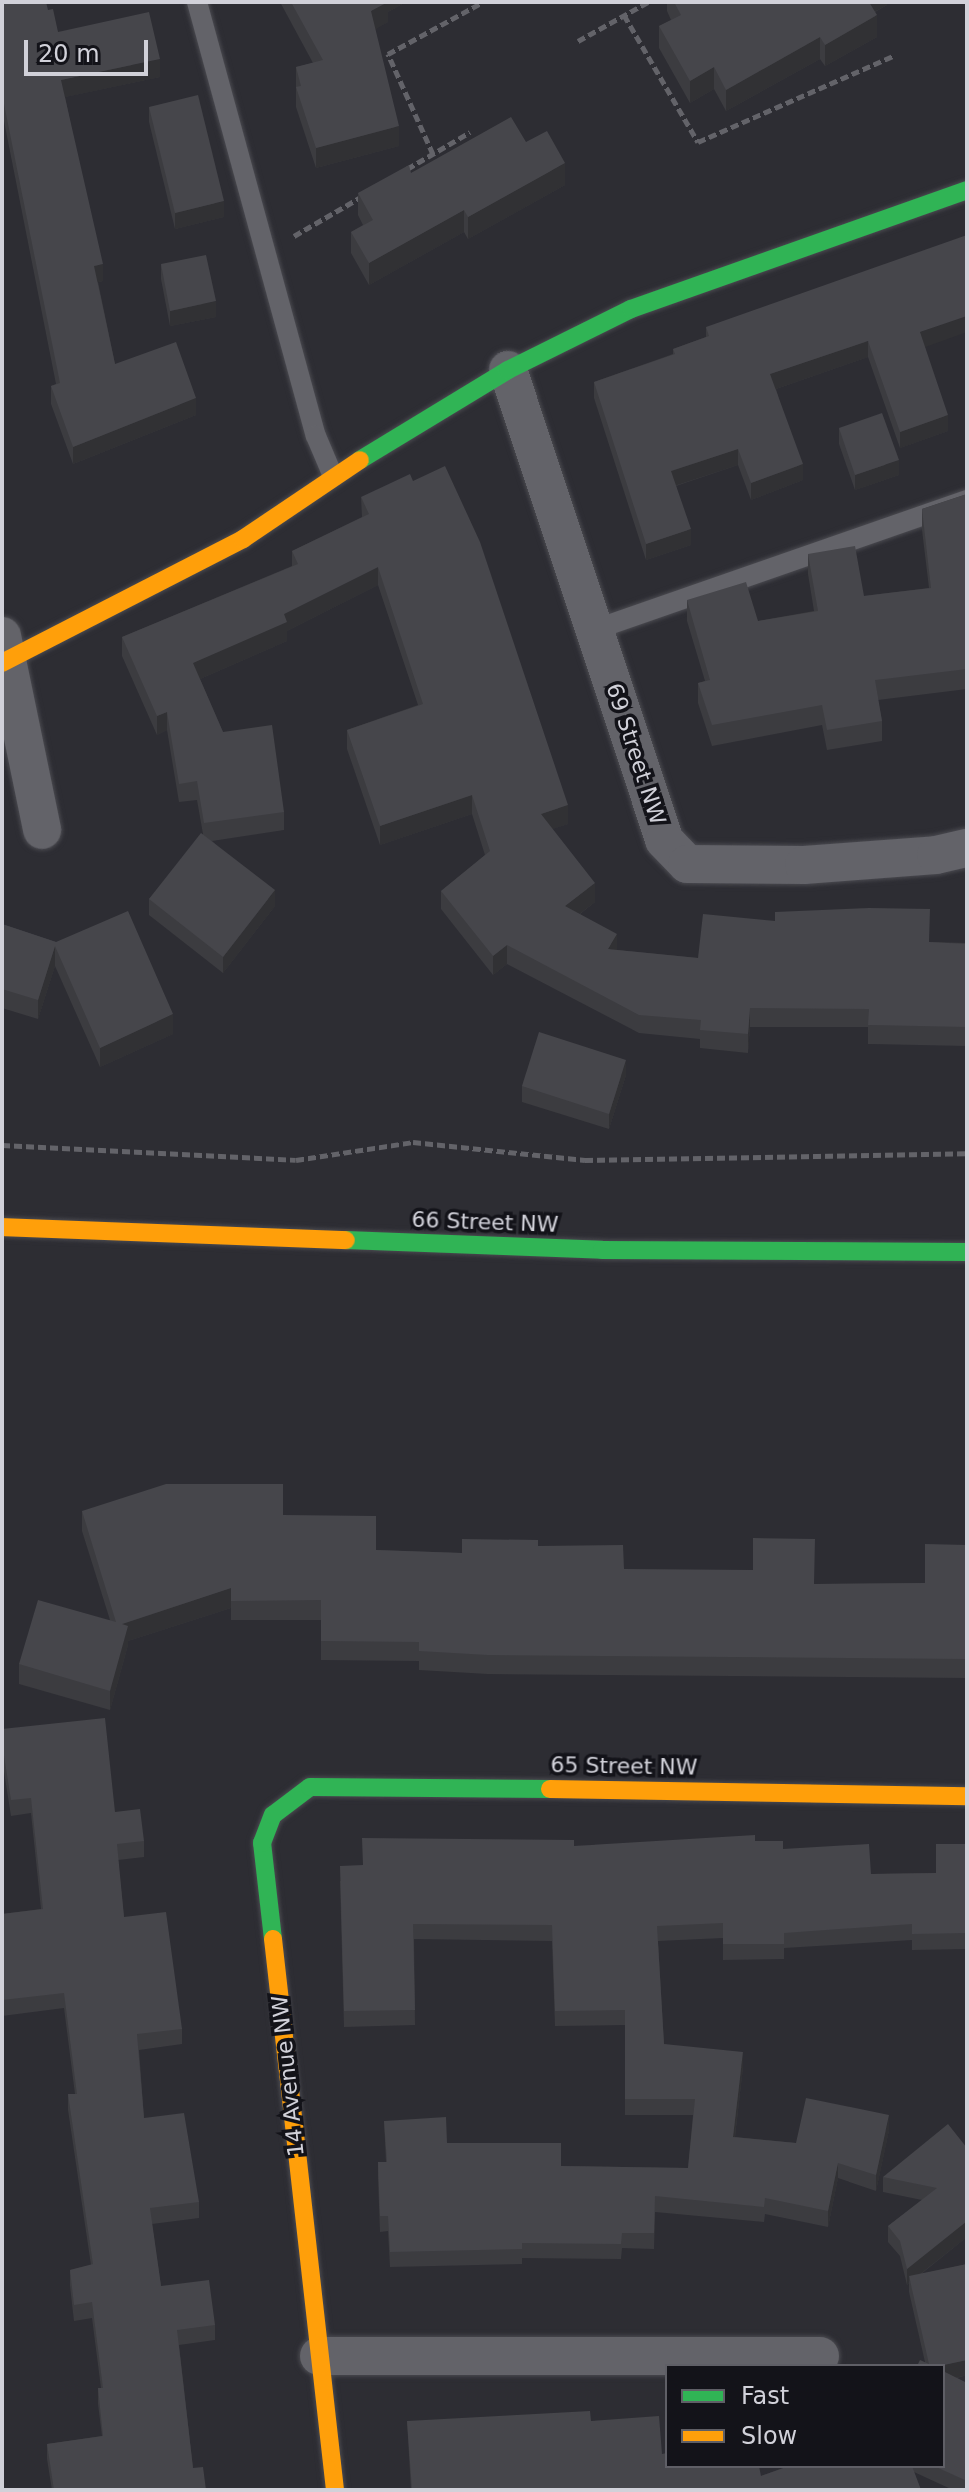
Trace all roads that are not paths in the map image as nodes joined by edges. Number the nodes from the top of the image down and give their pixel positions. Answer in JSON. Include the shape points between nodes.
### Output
{"nodes":[{"id":1,"x":197,"y":2,"type":"edge"},
{"id":2,"x":967,"y":190,"type":"edge"},
{"id":3,"x":508,"y":370,"type":"junction"},
{"id":4,"x":333,"y":476,"type":"junction"},
{"id":5,"x":967,"y":500,"type":"edge"},
{"id":6,"x":594,"y":630,"type":"junction"},
{"id":7,"x":4,"y":653,"type":"edge"},
{"id":8,"x":42,"y":830,"type":"dead end"},
{"id":9,"x":967,"y":848,"type":"edge"},
{"id":10,"x":2,"y":1227,"type":"edge"},
{"id":11,"x":967,"y":1252,"type":"edge"},
{"id":12,"x":967,"y":1796,"type":"edge"},
{"id":13,"x":285,"y":1804,"type":"joint"},
{"id":14,"x":319,"y":2356,"type":"junction"},
{"id":15,"x":820,"y":2356,"type":"dead end"},
{"id":16,"x":335,"y":2490,"type":"edge"}],
"edges":[{"from":1,"to":4,"type":"lane","via":[[316,436]]},
{"from":2,"to":3,"type":"street","via":[[631,309]]},
{"from":3,"to":4,"type":"street"},
{"from":3,"to":6,"type":"street","name":"69 Street NW"},
{"from":4,"to":7,"type":"street","via":[[243,539]]},
{"from":5,"to":6,"type":"lane"},
{"from":6,"to":9,"type":"street","name":"69 Street NW","via":[[664,840],[687,864],[804,865]]},
{"from":7,"to":8,"type":"street"},
{"from":10,"to":11,"type":"street","name":"66 Street NW","via":[[602,1250]]},
{"from":12,"to":13,"type":"street","name":"65 Street NW","via":[[337,1785],[310,1787]]},
{"from":13,"to":14,"type":"street","name":"14 Avenue NW","via":[[273,1815],[262,1843]]},
{"from":14,"to":15,"type":"street"},
{"from":14,"to":16,"type":"street","name":"14 Avenue NW"}]}
